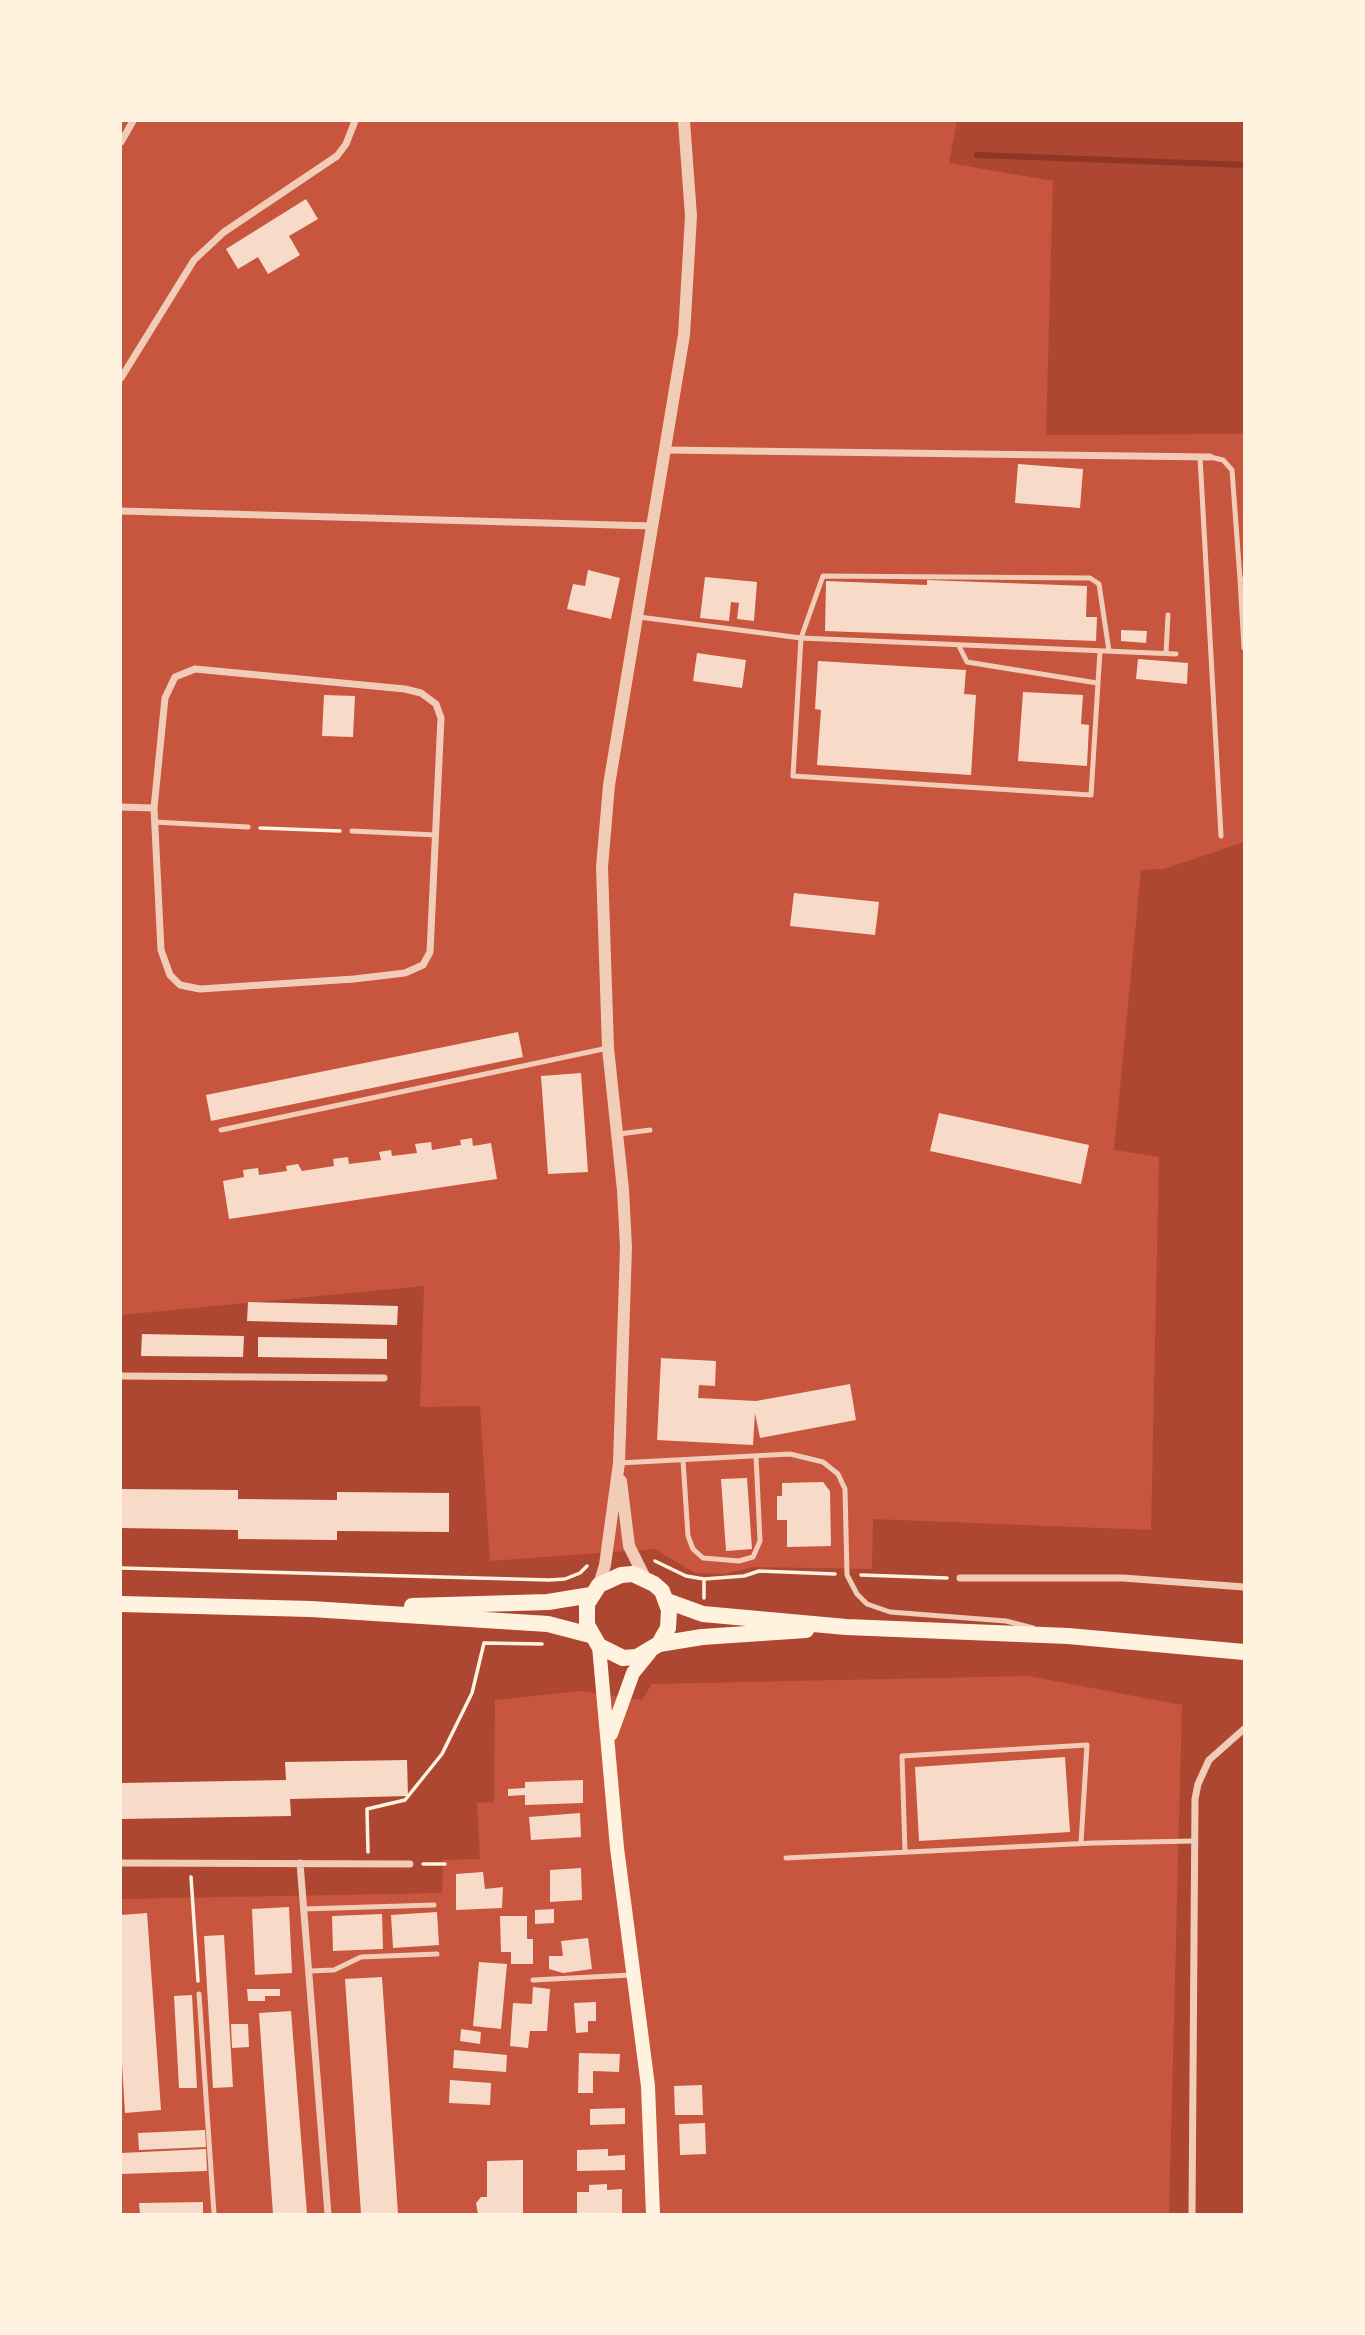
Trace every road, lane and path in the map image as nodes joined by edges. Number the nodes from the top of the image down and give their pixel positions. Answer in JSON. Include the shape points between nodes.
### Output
{"nodes":[{"id":1,"x":133,"y":121,"type":"edge"},
{"id":2,"x":355,"y":121,"type":"edge"},
{"id":3,"x":684,"y":121,"type":"edge"},
{"id":4,"x":121,"y":142,"type":"edge"},
{"id":5,"x":121,"y":378,"type":"edge"},
{"id":6,"x":665,"y":450,"type":"junction"},
{"id":7,"x":1200,"y":457,"type":"junction"},
{"id":8,"x":1210,"y":457,"type":"joint"},
{"id":9,"x":121,"y":511,"type":"edge"},
{"id":10,"x":651,"y":526,"type":"junction"},
{"id":11,"x":1242,"y":579,"type":"edge"},
{"id":12,"x":1168,"y":615,"type":"dead end"},
{"id":13,"x":636,"y":617,"type":"junction"},
{"id":14,"x":801,"y":638,"type":"junction"},
{"id":15,"x":959,"y":646,"type":"junction"},
{"id":16,"x":1244,"y":648,"type":"edge"},
{"id":17,"x":1100,"y":650,"type":"junction"},
{"id":18,"x":1109,"y":652,"type":"junction"},
{"id":19,"x":1166,"y":653,"type":"junction"},
{"id":20,"x":1176,"y":654,"type":"dead end"},
{"id":21,"x":1097,"y":683,"type":"junction"},
{"id":22,"x":121,"y":807,"type":"edge"},
{"id":23,"x":154,"y":808,"type":"junction"},
{"id":24,"x":154,"y":822,"type":"junction"},
{"id":25,"x":248,"y":827,"type":"joint"},
{"id":26,"x":352,"y":831,"type":"joint"},
{"id":27,"x":436,"y":835,"type":"junction"},
{"id":28,"x":1221,"y":836,"type":"dead end"},
{"id":29,"x":608,"y":1048,"type":"junction"},
{"id":30,"x":221,"y":1130,"type":"dead end"},
{"id":31,"x":650,"y":1130,"type":"dead end"},
{"id":32,"x":617,"y":1134,"type":"junction"},
{"id":33,"x":121,"y":1376,"type":"edge"},
{"id":34,"x":384,"y":1378,"type":"dead end"},
{"id":35,"x":756,"y":1455,"type":"junction"},
{"id":36,"x":683,"y":1460,"type":"junction"},
{"id":37,"x":619,"y":1463,"type":"junction"},
{"id":38,"x":629,"y":1546,"type":"junction"},
{"id":39,"x":607,"y":1547,"type":"junction"},
{"id":40,"x":121,"y":1568,"type":"edge"},
{"id":41,"x":847,"y":1575,"type":"junction"},
{"id":42,"x":645,"y":1578,"type":"junction"},
{"id":43,"x":960,"y":1578,"type":"joint"},
{"id":44,"x":1244,"y":1587,"type":"edge"},
{"id":45,"x":595,"y":1590,"type":"junction"},
{"id":46,"x":667,"y":1601,"type":"junction"},
{"id":47,"x":121,"y":1604,"type":"edge"},
{"id":48,"x":311,"y":1609,"type":"junction"},
{"id":49,"x":846,"y":1627,"type":"junction"},
{"id":50,"x":1068,"y":1636,"type":"junction"},
{"id":51,"x":594,"y":1641,"type":"junction"},
{"id":52,"x":548,"y":1644,"type":"dead end"},
{"id":53,"x":654,"y":1648,"type":"junction"},
{"id":54,"x":1244,"y":1652,"type":"edge"},
{"id":55,"x":1244,"y":1729,"type":"edge"},
{"id":56,"x":609,"y":1739,"type":"junction"},
{"id":57,"x":1194,"y":1841,"type":"junction"},
{"id":58,"x":1082,"y":1843,"type":"junction"},
{"id":59,"x":905,"y":1852,"type":"junction"},
{"id":60,"x":786,"y":1858,"type":"dead end"},
{"id":61,"x":121,"y":1863,"type":"edge"},
{"id":62,"x":190,"y":1863,"type":"junction"},
{"id":63,"x":300,"y":1863,"type":"junction"},
{"id":64,"x":368,"y":1864,"type":"junction"},
{"id":65,"x":410,"y":1864,"type":"joint"},
{"id":66,"x":445,"y":1864,"type":"dead end"},
{"id":67,"x":434,"y":1905,"type":"dead end"},
{"id":68,"x":303,"y":1909,"type":"junction"},
{"id":69,"x":438,"y":1954,"type":"dead end"},
{"id":70,"x":309,"y":1971,"type":"junction"},
{"id":71,"x":634,"y":1975,"type":"junction"},
{"id":72,"x":533,"y":1980,"type":"dead end"},
{"id":73,"x":199,"y":1994,"type":"joint"},
{"id":74,"x":214,"y":2214,"type":"edge"},
{"id":75,"x":328,"y":2214,"type":"edge"},
{"id":76,"x":653,"y":2214,"type":"edge"},
{"id":77,"x":1192,"y":2214,"type":"edge"}],
"edges":[{"from":1,"to":4,"type":"street"},
{"from":2,"to":5,"type":"street","via":[[337,156],[224,232],[194,260]]},
{"from":3,"to":6,"type":"street","via":[[691,216],[689,288]]},
{"from":6,"to":7,"type":"street"},
{"from":6,"to":10,"type":"street"},
{"from":7,"to":8,"type":"street"},
{"from":7,"to":28,"type":"lane"},
{"from":8,"to":11,"type":"lane","via":[[1223,460],[1232,470]]},
{"from":9,"to":10,"type":"street"},
{"from":10,"to":13,"type":"street"},
{"from":11,"to":16,"type":"lane"},
{"from":12,"to":19,"type":"lane"},
{"from":13,"to":14,"type":"lane"},
{"from":13,"to":29,"type":"street","via":[[604,829],[602,928]]},
{"from":14,"to":15,"type":"lane"},
{"from":14,"to":18,"type":"lane","via":[[823,576],[1090,578],[1099,584]]},
{"from":14,"to":21,"type":"lane","via":[[793,776],[1091,795]]},
{"from":15,"to":17,"type":"lane"},
{"from":15,"to":21,"type":"lane","via":[[967,662]]},
{"from":17,"to":18,"type":"lane"},
{"from":17,"to":21,"type":"lane"},
{"from":18,"to":19,"type":"lane"},
{"from":19,"to":20,"type":"lane"},
{"from":22,"to":23,"type":"street"},
{"from":23,"to":24,"type":"street"},
{"from":23,"to":27,"type":"street","via":[[165,698],[175,677],[195,669],[405,690],[430,698],[441,718]]},
{"from":24,"to":25,"type":"lane"},
{"from":24,"to":27,"type":"street","via":[[163,959],[174,981],[200,989],[354,979],[405,973],[423,965],[430,952]]},
{"from":25,"to":26,"type":"path"},
{"from":26,"to":27,"type":"lane"},
{"from":29,"to":30,"type":"lane"},
{"from":29,"to":32,"type":"street"},
{"from":31,"to":32,"type":"lane"},
{"from":32,"to":37,"type":"street","via":[[626,1247]]},
{"from":33,"to":34,"type":"street"},
{"from":35,"to":36,"type":"lane"},
{"from":35,"to":36,"type":"lane","via":[[760,1541],[753,1557],[738,1561],[703,1558],[693,1549],[688,1536]]},
{"from":35,"to":41,"type":"lane","via":[[804,1455],[838,1474],[847,1497]]},
{"from":36,"to":37,"type":"lane"},
{"from":37,"to":38,"type":"street"},
{"from":37,"to":39,"type":"street"},
{"from":38,"to":41,"type":"path","via":[[645,1545],[652,1560],[704,1579],[759,1571]]},
{"from":38,"to":42,"type":"street"},
{"from":39,"to":40,"type":"path","via":[[594,1547],[593,1558],[580,1573],[565,1579]]},
{"from":39,"to":45,"type":"street"},
{"from":41,"to":43,"type":"path"},
{"from":41,"to":50,"type":"lane","via":[[867,1604],[890,1612],[1006,1621]]},
{"from":42,"to":45,"type":"main road","via":[[621,1574]]},
{"from":42,"to":46,"type":"main road"},
{"from":43,"to":44,"type":"street","via":[[1123,1578]]},
{"from":45,"to":48,"type":"main road","via":[[548,1602]]},
{"from":45,"to":51,"type":"main road","via":[[586,1614]]},
{"from":46,"to":49,"type":"main road","via":[[703,1614]]},
{"from":46,"to":53,"type":"main road","via":[[670,1619]]},
{"from":47,"to":48,"type":"main road"},
{"from":48,"to":51,"type":"main road","via":[[548,1624],[573,1628]]},
{"from":49,"to":50,"type":"main road"},
{"from":49,"to":53,"type":"main road","via":[[702,1637]]},
{"from":50,"to":54,"type":"main road"},
{"from":51,"to":53,"type":"main road","via":[[623,1658]]},
{"from":51,"to":56,"type":"main road"},
{"from":52,"to":64,"type":"path","via":[[484,1643],[472,1693],[442,1754],[405,1800],[367,1809]]},
{"from":53,"to":56,"type":"main road","via":[[634,1673]]},
{"from":55,"to":57,"type":"street","via":[[1217,1751],[1203,1772],[1195,1799]]},
{"from":56,"to":71,"type":"main road","via":[[617,1848]]},
{"from":57,"to":58,"type":"lane"},
{"from":57,"to":77,"type":"street"},
{"from":58,"to":59,"type":"lane"},
{"from":58,"to":59,"type":"lane","via":[[1087,1745],[902,1756]]},
{"from":59,"to":60,"type":"lane"},
{"from":61,"to":62,"type":"street"},
{"from":62,"to":63,"type":"street"},
{"from":62,"to":73,"type":"path"},
{"from":63,"to":64,"type":"street"},
{"from":63,"to":68,"type":"street"},
{"from":64,"to":65,"type":"street"},
{"from":65,"to":66,"type":"path"},
{"from":67,"to":68,"type":"lane"},
{"from":68,"to":70,"type":"street"},
{"from":69,"to":70,"type":"lane","via":[[361,1957],[334,1970]]},
{"from":70,"to":75,"type":"street"},
{"from":71,"to":72,"type":"lane"},
{"from":71,"to":76,"type":"main road","via":[[648,2086]]},
{"from":73,"to":74,"type":"lane"}]}
